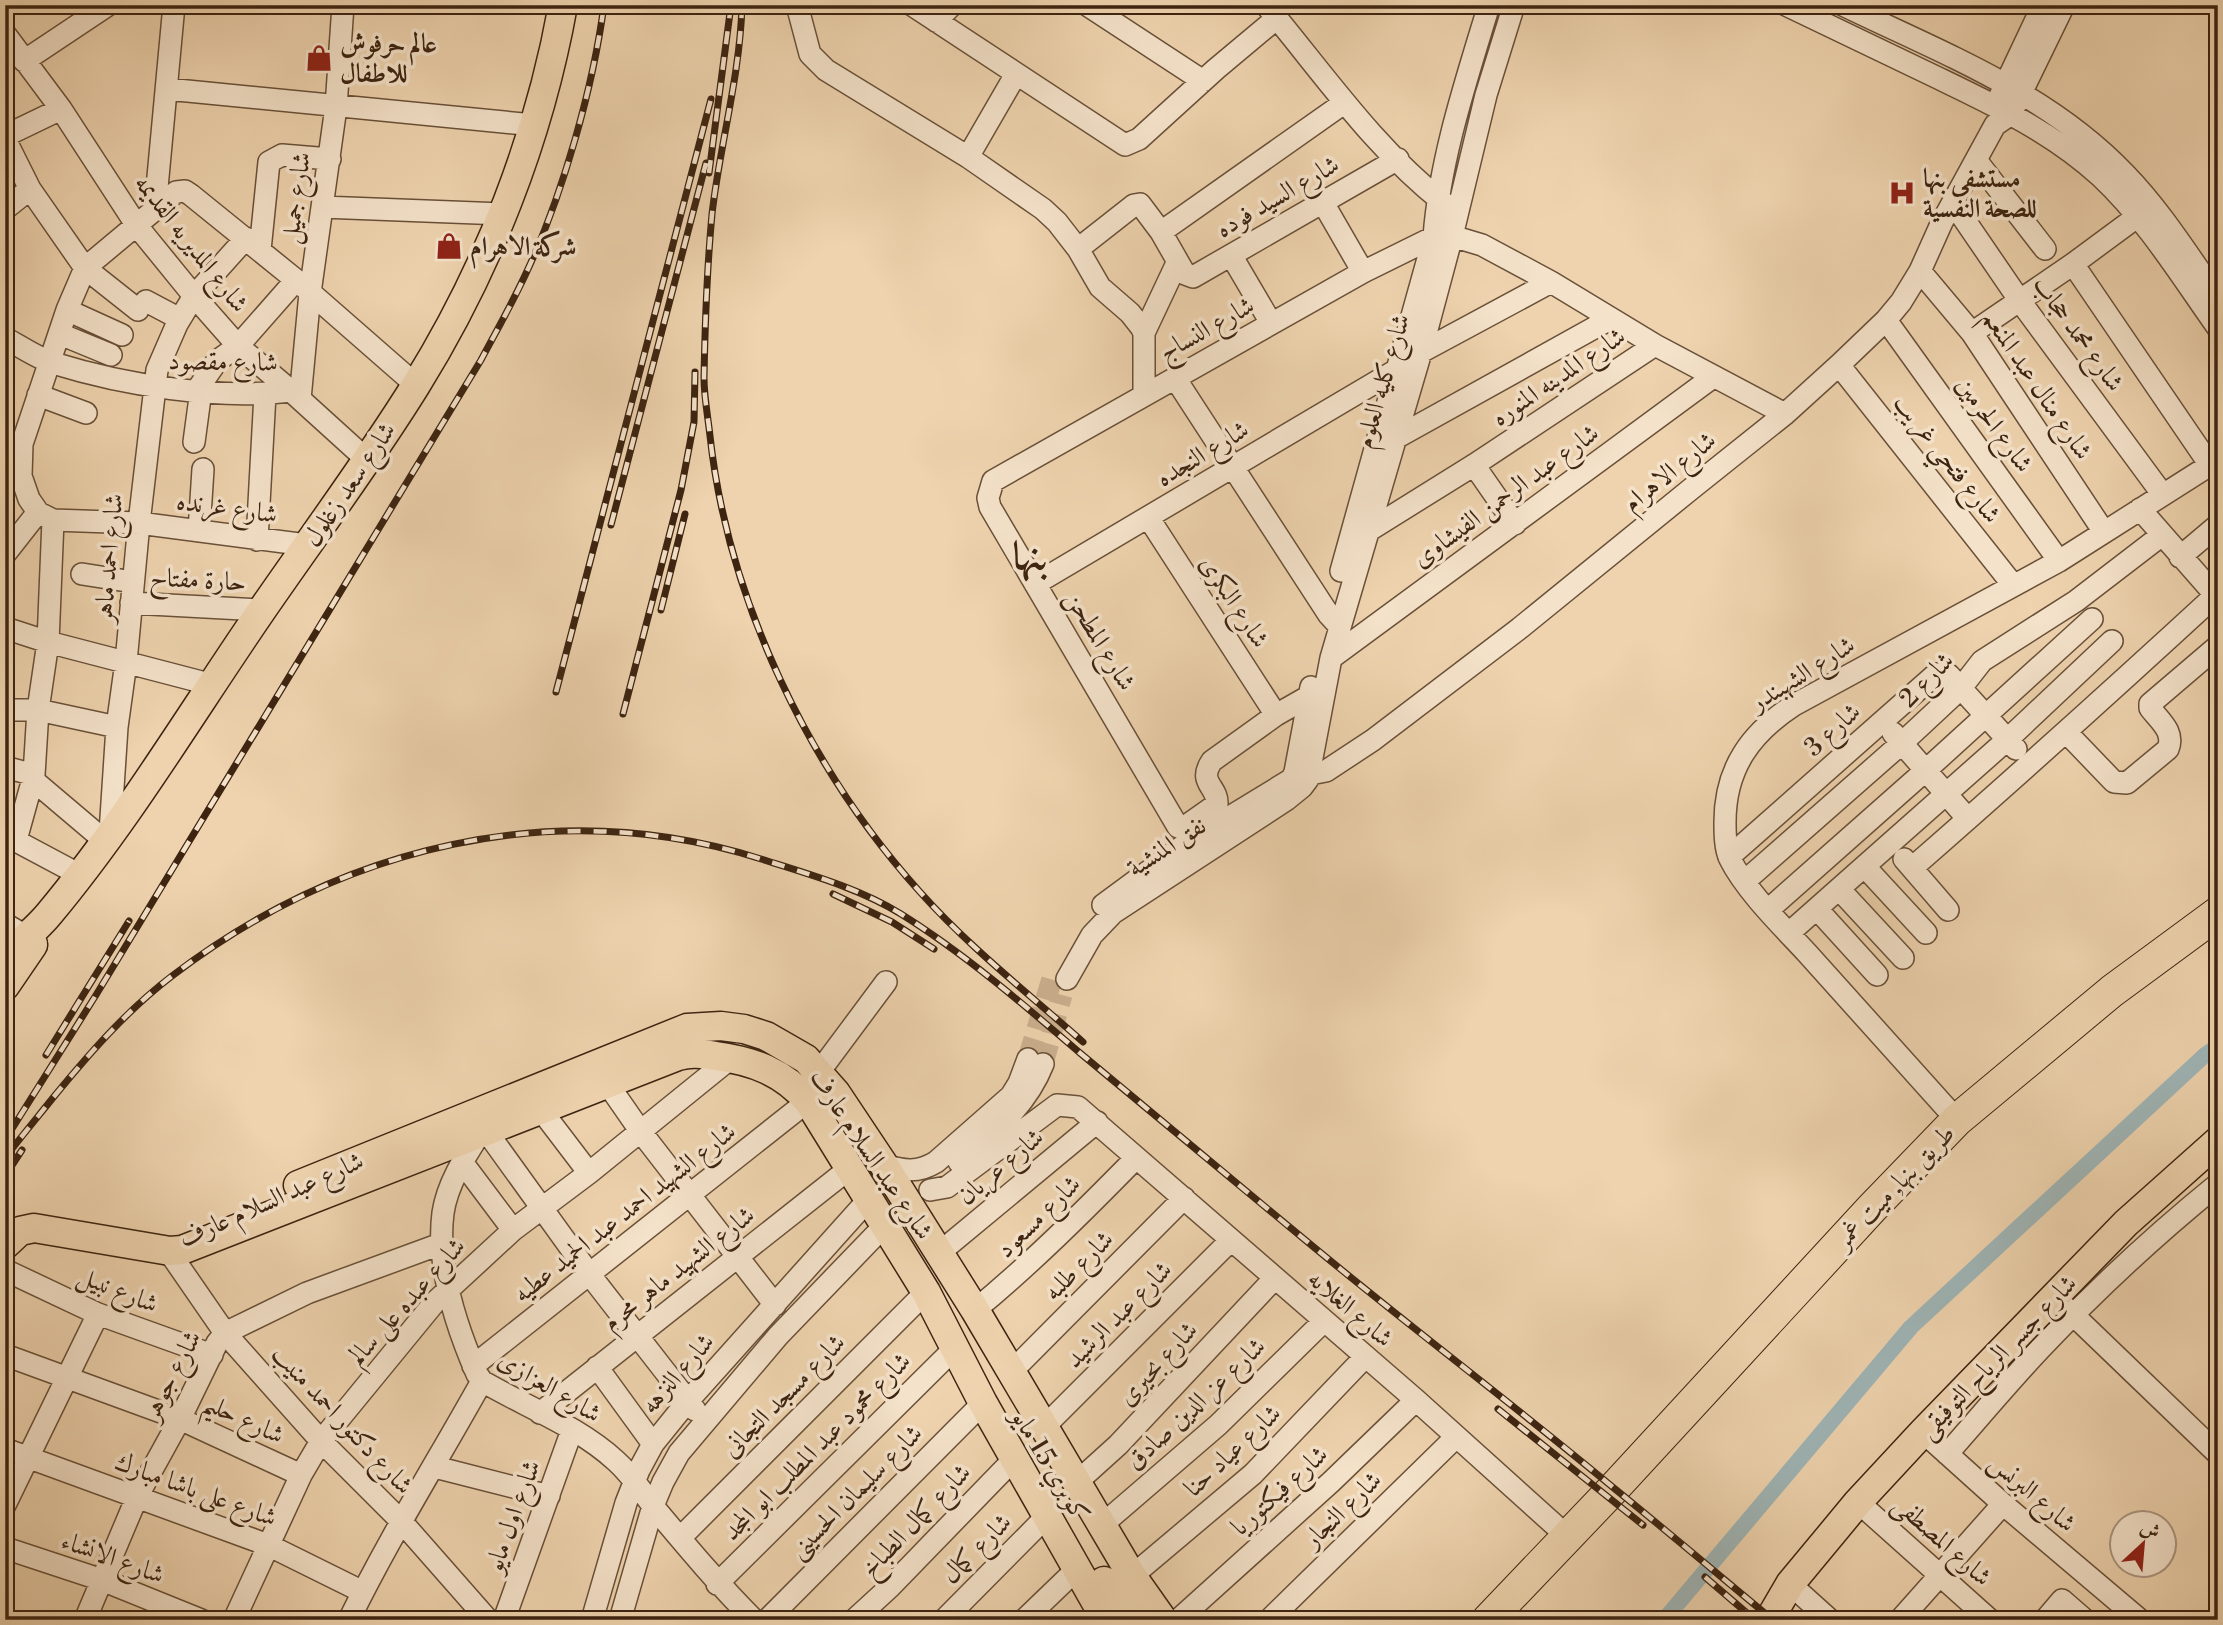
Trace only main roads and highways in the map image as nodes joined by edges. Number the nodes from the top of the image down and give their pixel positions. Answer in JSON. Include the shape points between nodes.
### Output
{"nodes":[{"id":1,"x":563,"y":5,"type":"edge"},
{"id":2,"x":2218,"y":913,"type":"edge"},
{"id":3,"x":28,"y":930,"type":"edge"},
{"id":4,"x":2218,"y":932,"type":"edge"},
{"id":5,"x":5,"y":958,"type":"edge"},
{"id":6,"x":5,"y":986,"type":"edge"},
{"id":7,"x":755,"y":1032,"type":"junction"},
{"id":8,"x":738,"y":1059,"type":"junction"},
{"id":9,"x":812,"y":1065,"type":"junction"},
{"id":10,"x":784,"y":1079,"type":"junction"},
{"id":11,"x":478,"y":1131,"type":"junction"},
{"id":12,"x":2218,"y":1141,"type":"edge"},
{"id":13,"x":1877,"y":1213,"type":"junction"},
{"id":14,"x":8,"y":1236,"type":"edge"},
{"id":15,"x":975,"y":1310,"type":"junction"},
{"id":16,"x":1027,"y":1440,"type":"junction"},
{"id":17,"x":1612,"y":1501,"type":"junction"},
{"id":18,"x":1790,"y":1584,"type":"junction"},
{"id":19,"x":1495,"y":1619,"type":"edge"},
{"id":20,"x":1107,"y":1620,"type":"edge"},
{"id":21,"x":1130,"y":1620,"type":"edge"},
{"id":22,"x":1144,"y":1620,"type":"edge"},
{"id":23,"x":1163,"y":1620,"type":"edge"},
{"id":24,"x":1749,"y":1620,"type":"edge"},
{"id":25,"x":1769,"y":1620,"type":"edge"}],
"edges":[{"from":1,"to":3,"type":"main road","name":"شارع سعد زغلول","via":[[552,64],[503,214],[468,291],[416,385],[162,762],[80,875]]},
{"from":2,"to":13,"type":"highway","name":"طريق بنها, ميت غمر","via":[[2112,991],[1957,1120]]},
{"from":3,"to":5,"type":"main road","name":"شارع سعد زغلول"},
{"from":3,"to":6,"type":"main road","name":"شارع سعد زغلول"},
{"from":4,"to":13,"type":"highway","name":"طريق بنها, ميت غمر","via":[[2102,1019]]},
{"from":7,"to":8,"type":"main road","via":[[759,1040],[754,1054]]},
{"from":7,"to":9,"type":"main road","name":"شارع عبد السلام عارف","via":[[783,1044]]},
{"from":7,"to":11,"type":"main road","name":"شارع عبد السلام عارف","via":[[721,1026],[687,1028]]},
{"from":8,"to":10,"type":"main road","name":"شارع عبد السلام عارف"},
{"from":8,"to":11,"type":"main road","name":"شارع عبد السلام عارف","via":[[687,1053]]},
{"from":9,"to":10,"type":"main road","via":[[801,1058],[790,1062]]},
{"from":9,"to":15,"type":"main road","name":"شارع عبد السلام عارف","via":[[884,1165]]},
{"from":10,"to":16,"type":"main road","name":"شارع عبد السلام عارف","via":[[808,1101],[926,1292],[983,1403]]},
{"from":11,"to":14,"type":"main road","name":"شارع عبد السلام عارف","via":[[176,1236],[167,1249],[41,1228]]},
{"from":12,"to":18,"type":"main road","name":"شارع جسر الرياح التوفيقى","via":[[2126,1223],[2064,1306],[1923,1432]]},
{"from":13,"to":17,"type":"highway","name":"طريق بنها, ميت غمر"},
{"from":15,"to":16,"type":"main road","name":"شارع عبد السلام عارف","via":[[1012,1371]]},
{"from":15,"to":16,"type":"main road","name":"كوبري 15 مايو","via":[[967,1322],[970,1331]]},
{"from":16,"to":20,"type":"main road","name":"شارع عبد السلام عارف","via":[[1047,1516]]},
{"from":16,"to":21,"type":"main road","name":"كوبري 15 مايو"},
{"from":16,"to":22,"type":"main road","name":"كوبري 15 مايو"},
{"from":16,"to":23,"type":"main road","name":"شارع عبد السلام عارف","via":[[1077,1482]]},
{"from":17,"to":19,"type":"highway"},
{"from":17,"to":19,"type":"highway","via":[[1568,1537]]},
{"from":18,"to":24,"type":"main road","name":"شارع جسر الرياح التوفيقى"},
{"from":18,"to":25,"type":"main road","name":"شارع جسر الرياح التوفيقى"}]}
